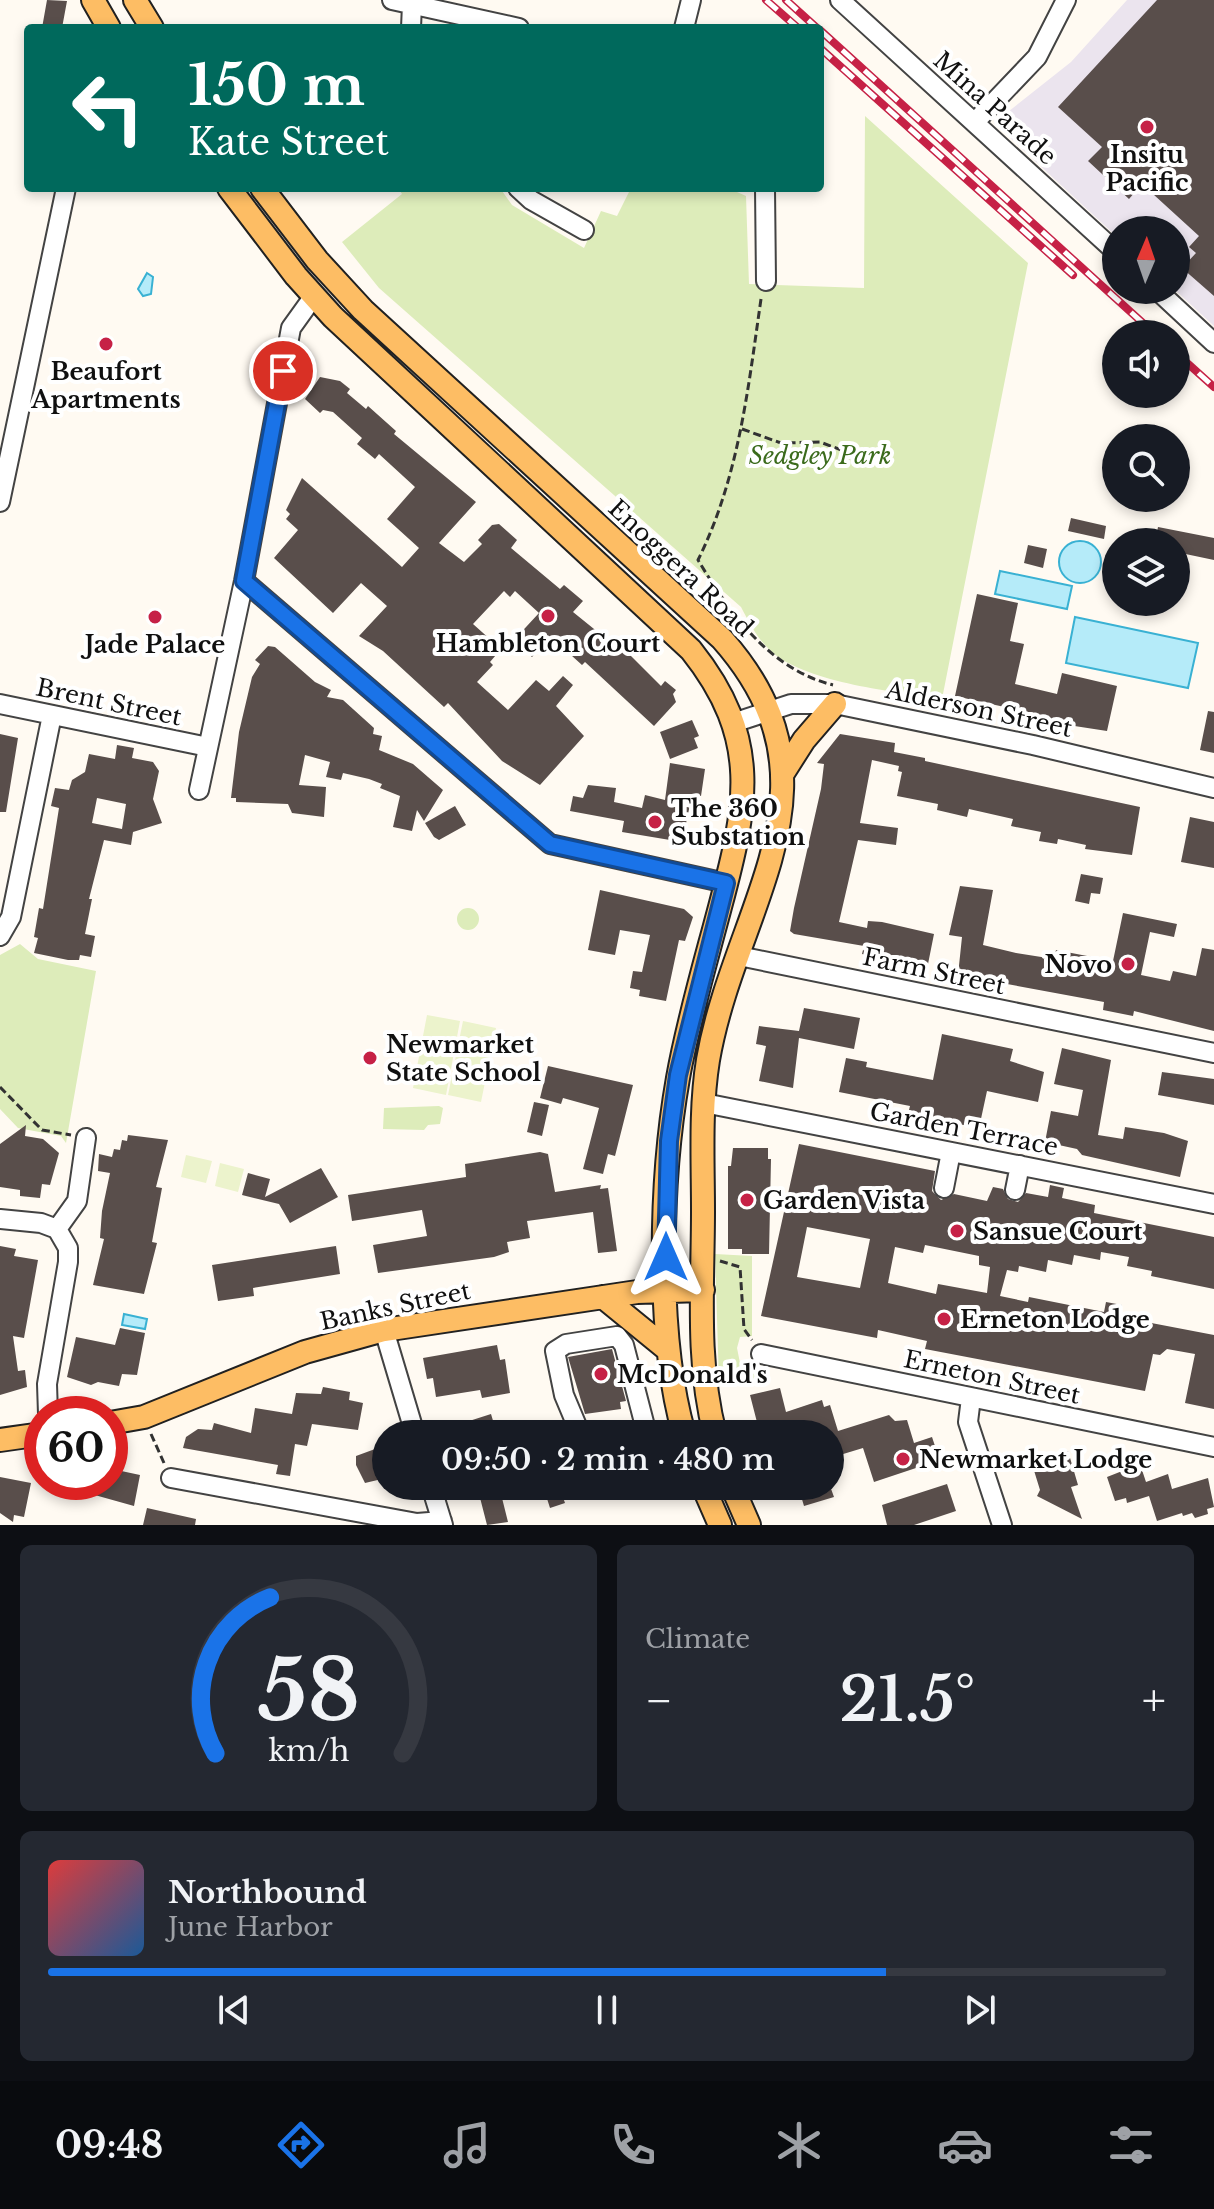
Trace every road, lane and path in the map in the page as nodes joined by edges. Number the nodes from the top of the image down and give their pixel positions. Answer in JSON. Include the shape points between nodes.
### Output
{"nodes":[{"id":1,"x":93,"y":0,"type":"edge"},
{"id":2,"x":135,"y":0,"type":"edge"},
{"id":3,"x":392,"y":0,"type":"edge"},
{"id":4,"x":691,"y":0,"type":"edge"},
{"id":5,"x":840,"y":0,"type":"edge"},
{"id":6,"x":1066,"y":0,"type":"edge"},
{"id":7,"x":412,"y":4,"type":"junction"},
{"id":8,"x":107,"y":24,"type":"edge"},
{"id":9,"x":150,"y":24,"type":"edge"},
{"id":10,"x":411,"y":24,"type":"edge"},
{"id":11,"x":501,"y":24,"type":"edge"},
{"id":12,"x":685,"y":24,"type":"edge"},
{"id":13,"x":975,"y":122,"type":"junction"},
{"id":14,"x":65,"y":192,"type":"edge"},
{"id":15,"x":232,"y":192,"type":"edge"},
{"id":16,"x":265,"y":192,"type":"edge"},
{"id":17,"x":522,"y":192,"type":"edge"},
{"id":18,"x":765,"y":192,"type":"edge"},
{"id":19,"x":584,"y":230,"type":"dead end"},
{"id":20,"x":1102,"y":239,"type":"edge"},
{"id":21,"x":766,"y":281,"type":"joint"},
{"id":22,"x":314,"y":296,"type":"junction"},
{"id":23,"x":1172,"y":304,"type":"edge"},
{"id":24,"x":1214,"y":343,"type":"edge"},
{"id":25,"x":742,"y":429,"type":"junction"},
{"id":26,"x":868,"y":460,"type":"dead end"},
{"id":27,"x":0,"y":502,"type":"edge"},
{"id":28,"x":244,"y":581,"type":"junction"},
{"id":29,"x":835,"y":695,"type":"junction"},
{"id":30,"x":0,"y":704,"type":"edge"},
{"id":31,"x":769,"y":711,"type":"junction"},
{"id":32,"x":52,"y":715,"type":"junction"},
{"id":33,"x":733,"y":723,"type":"junction"},
{"id":34,"x":208,"y":747,"type":"junction"},
{"id":35,"x":783,"y":773,"type":"junction"},
{"id":36,"x":1214,"y":788,"type":"edge"},
{"id":37,"x":199,"y":790,"type":"dead end"},
{"id":38,"x":726,"y":883,"type":"junction"},
{"id":39,"x":0,"y":936,"type":"edge"},
{"id":40,"x":739,"y":956,"type":"junction"},
{"id":41,"x":1214,"y":1053,"type":"edge"},
{"id":42,"x":0,"y":1087,"type":"edge"},
{"id":43,"x":704,"y":1103,"type":"junction"},
{"id":44,"x":86,"y":1138,"type":"joint"},
{"id":45,"x":951,"y":1152,"type":"junction"},
{"id":46,"x":1020,"y":1165,"type":"junction"},
{"id":47,"x":944,"y":1188,"type":"dead end"},
{"id":48,"x":1015,"y":1190,"type":"dead end"},
{"id":49,"x":1214,"y":1204,"type":"edge"},
{"id":50,"x":0,"y":1219,"type":"edge"},
{"id":51,"x":57,"y":1229,"type":"junction"},
{"id":52,"x":720,"y":1261,"type":"dead end"},
{"id":53,"x":666,"y":1290,"type":"junction"},
{"id":54,"x":703,"y":1290,"type":"junction"},
{"id":55,"x":603,"y":1297,"type":"junction"},
{"id":56,"x":384,"y":1330,"type":"junction"},
{"id":57,"x":668,"y":1350,"type":"junction"},
{"id":58,"x":761,"y":1354,"type":"joint"},
{"id":59,"x":637,"y":1394,"type":"junction"},
{"id":60,"x":47,"y":1396,"type":"edge"},
{"id":61,"x":971,"y":1398,"type":"junction"},
{"id":62,"x":128,"y":1420,"type":"edge"},
{"id":63,"x":411,"y":1420,"type":"edge"},
{"id":64,"x":574,"y":1420,"type":"edge"},
{"id":65,"x":636,"y":1420,"type":"edge"},
{"id":66,"x":644,"y":1420,"type":"edge"},
{"id":67,"x":681,"y":1420,"type":"edge"},
{"id":68,"x":713,"y":1420,"type":"edge"},
{"id":69,"x":150,"y":1430,"type":"dead end"},
{"id":70,"x":24,"y":1437,"type":"edge"},
{"id":71,"x":0,"y":1440,"type":"edge"},
{"id":72,"x":1214,"y":1447,"type":"edge"},
{"id":73,"x":171,"y":1478,"type":"joint"},
{"id":74,"x":435,"y":1500,"type":"edge"},
{"id":75,"x":709,"y":1500,"type":"edge"},
{"id":76,"x":738,"y":1500,"type":"edge"},
{"id":77,"x":442,"y":1523,"type":"edge"},
{"id":78,"x":720,"y":1525,"type":"edge"},
{"id":79,"x":749,"y":1525,"type":"edge"},
{"id":80,"x":1002,"y":1525,"type":"edge"}],
"edges":[{"from":1,"to":8,"type":"main road"},
{"from":2,"to":9,"type":"main road"},
{"from":3,"to":7,"type":"street"},
{"from":4,"to":12,"type":"street"},
{"from":5,"to":13,"type":"street","name":"Mina Parade"},
{"from":6,"to":13,"type":"street","via":[[1037,57]]},
{"from":7,"to":10,"type":"street"},
{"from":7,"to":11,"type":"street"},
{"from":13,"to":20,"type":"street","name":"Mina Parade"},
{"from":14,"to":27,"type":"street"},
{"from":15,"to":22,"type":"main road"},
{"from":16,"to":31,"type":"main road","name":"Enoggera Road","via":[[363,310],[722,639],[744,664]]},
{"from":17,"to":19,"type":"street"},
{"from":18,"to":21,"type":"street"},
{"from":21,"to":25,"type":"path"},
{"from":22,"to":28,"type":"street","via":[[291,328]]},
{"from":22,"to":33,"type":"main road","via":[[676,634],[712,678]]},
{"from":23,"to":24,"type":"street"},
{"from":25,"to":26,"type":"path","via":[[781,443],[820,442]]},
{"from":25,"to":29,"type":"path","via":[[730,480],[698,560],[722,601],[773,657]]},
{"from":28,"to":34,"type":"street"},
{"from":28,"to":38,"type":"street","via":[[550,844]]},
{"from":29,"to":31,"type":"street","name":"Alderson Street"},
{"from":29,"to":35,"type":"main road"},
{"from":29,"to":36,"type":"street","name":"Alderson Street"},
{"from":30,"to":32,"type":"street","name":"Brent Street"},
{"from":31,"to":33,"type":"street","name":"Alderson Street"},
{"from":31,"to":35,"type":"main road","name":"Enoggera Road"},
{"from":32,"to":34,"type":"street","name":"Brent Street"},
{"from":32,"to":39,"type":"street","via":[[11,917]]},
{"from":33,"to":38,"type":"main road","via":[[744,797]]},
{"from":34,"to":37,"type":"street"},
{"from":35,"to":40,"type":"main road","name":"Enoggera Road","via":[[779,832]]},
{"from":38,"to":53,"type":"main road","via":[[673,1110]]},
{"from":40,"to":41,"type":"street","name":"Farm Street"},
{"from":40,"to":43,"type":"main road","name":"Enoggera Road","via":[[714,1035]]},
{"from":42,"to":44,"type":"path","via":[[42,1130]]},
{"from":43,"to":45,"type":"street","name":"Garden Terrace"},
{"from":43,"to":54,"type":"main road","name":"Enoggera Road"},
{"from":44,"to":51,"type":"street","via":[[77,1201]]},
{"from":45,"to":46,"type":"street","name":"Garden Terrace"},
{"from":45,"to":47,"type":"street"},
{"from":46,"to":48,"type":"street"},
{"from":46,"to":49,"type":"street","name":"Garden Terrace"},
{"from":50,"to":51,"type":"street"},
{"from":51,"to":60,"type":"street","via":[[68,1248],[68,1262]]},
{"from":52,"to":58,"type":"path","via":[[740,1267],[744,1329]]},
{"from":53,"to":54,"type":"main road","name":"Banks Street"},
{"from":53,"to":55,"type":"main road","name":"Banks Street"},
{"from":53,"to":57,"type":"main road"},
{"from":54,"to":68,"type":"main road","name":"Enoggera Road","via":[[705,1374]]},
{"from":55,"to":56,"type":"main road","name":"Banks Street"},
{"from":55,"to":57,"type":"main road"},
{"from":56,"to":62,"type":"main road","name":"Banks Street","via":[[305,1352]]},
{"from":56,"to":63,"type":"street"},
{"from":57,"to":67,"type":"main road"},
{"from":58,"to":61,"type":"street","name":"Erneton Street"},
{"from":59,"to":64,"type":"street","via":[[617,1336],[560,1346],[553,1357]]},
{"from":59,"to":65,"type":"street"},
{"from":59,"to":66,"type":"street"},
{"from":61,"to":72,"type":"street","name":"Erneton Street"},
{"from":61,"to":80,"type":"street","via":[[968,1422]]},
{"from":69,"to":73,"type":"path"},
{"from":70,"to":71,"type":"main road"},
{"from":73,"to":77,"type":"street","via":[[417,1523]]},
{"from":74,"to":77,"type":"street"},
{"from":75,"to":78,"type":"main road"},
{"from":76,"to":79,"type":"main road"}]}
